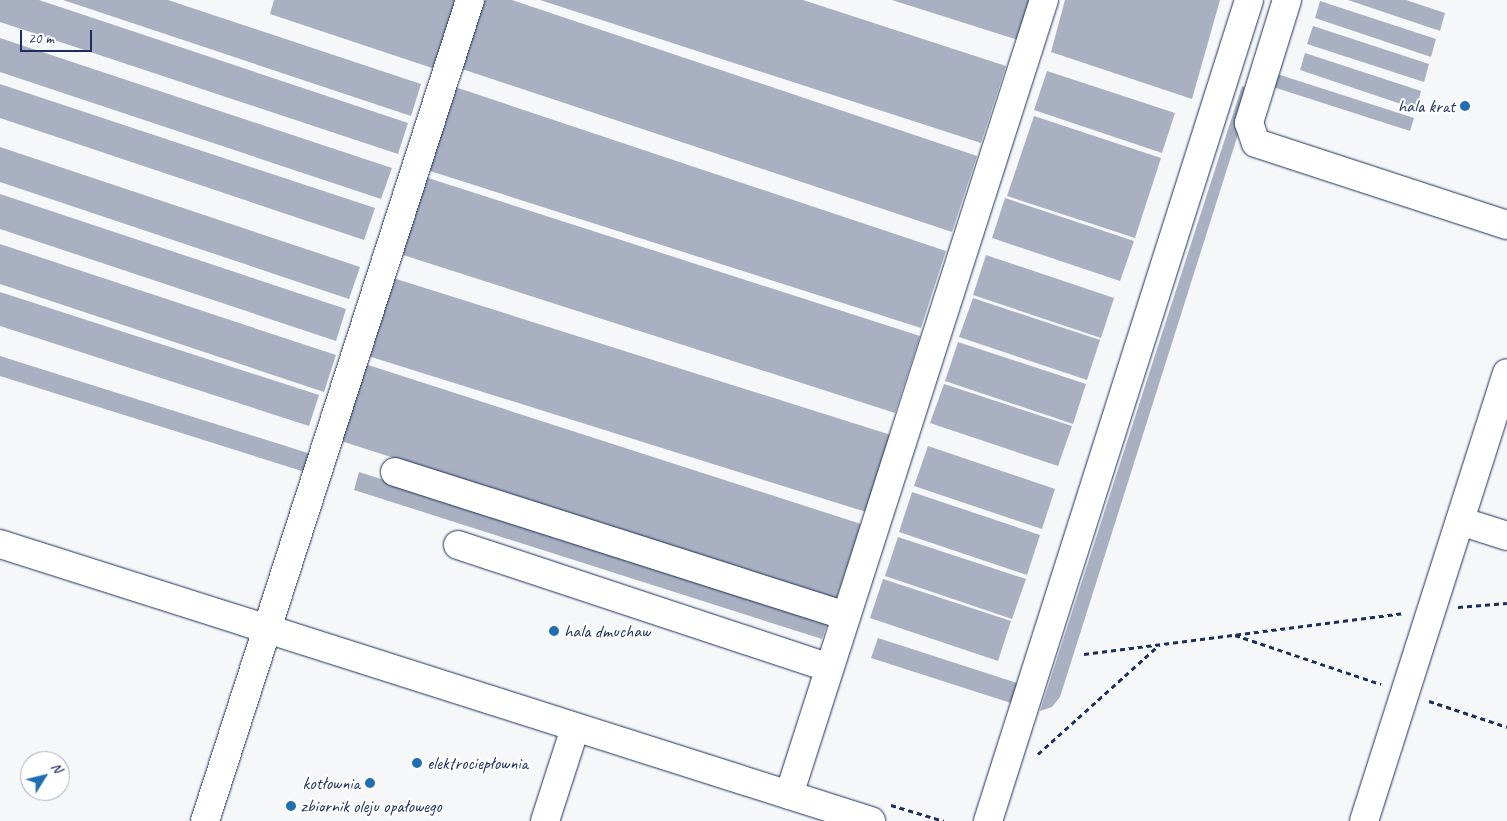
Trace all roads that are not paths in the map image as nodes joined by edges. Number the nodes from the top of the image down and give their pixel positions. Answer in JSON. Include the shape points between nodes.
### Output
{"nodes":[{"id":1,"x":470,"y":0,"type":"edge"},
{"id":2,"x":1044,"y":0,"type":"edge"},
{"id":3,"x":1249,"y":0,"type":"edge"},
{"id":4,"x":1287,"y":0,"type":"edge"},
{"id":5,"x":1507,"y":225,"type":"edge"},
{"id":6,"x":1507,"y":373,"type":"edge"},
{"id":7,"x":396,"y":472,"type":"dead end"},
{"id":8,"x":1460,"y":521,"type":"junction"},
{"id":9,"x":1507,"y":536,"type":"edge"},
{"id":10,"x":0,"y":544,"type":"edge"},
{"id":11,"x":458,"y":545,"type":"dead end"},
{"id":12,"x":845,"y":616,"type":"junction"},
{"id":13,"x":268,"y":627,"type":"junction"},
{"id":14,"x":829,"y":668,"type":"junction"},
{"id":15,"x":575,"y":728,"type":"junction"},
{"id":16,"x":789,"y":795,"type":"junction"},
{"id":17,"x":205,"y":821,"type":"edge"},
{"id":18,"x":545,"y":821,"type":"edge"},
{"id":19,"x":871,"y":821,"type":"edge"},
{"id":20,"x":988,"y":821,"type":"edge"},
{"id":21,"x":1364,"y":821,"type":"edge"}],
"edges":[{"from":1,"to":13,"type":"lane"},
{"from":2,"to":12,"type":"lane"},
{"from":3,"to":20,"type":"lane"},
{"from":4,"to":5,"type":"lane","via":[[1249,123],[1256,143]]},
{"from":6,"to":8,"type":"lane"},
{"from":7,"to":12,"type":"lane"},
{"from":8,"to":9,"type":"lane"},
{"from":8,"to":21,"type":"lane"},
{"from":10,"to":13,"type":"lane"},
{"from":11,"to":14,"type":"lane"},
{"from":12,"to":14,"type":"lane"},
{"from":13,"to":15,"type":"lane"},
{"from":13,"to":17,"type":"lane"},
{"from":14,"to":16,"type":"lane"},
{"from":15,"to":16,"type":"lane"},
{"from":15,"to":18,"type":"lane"},
{"from":16,"to":19,"type":"lane"}]}
